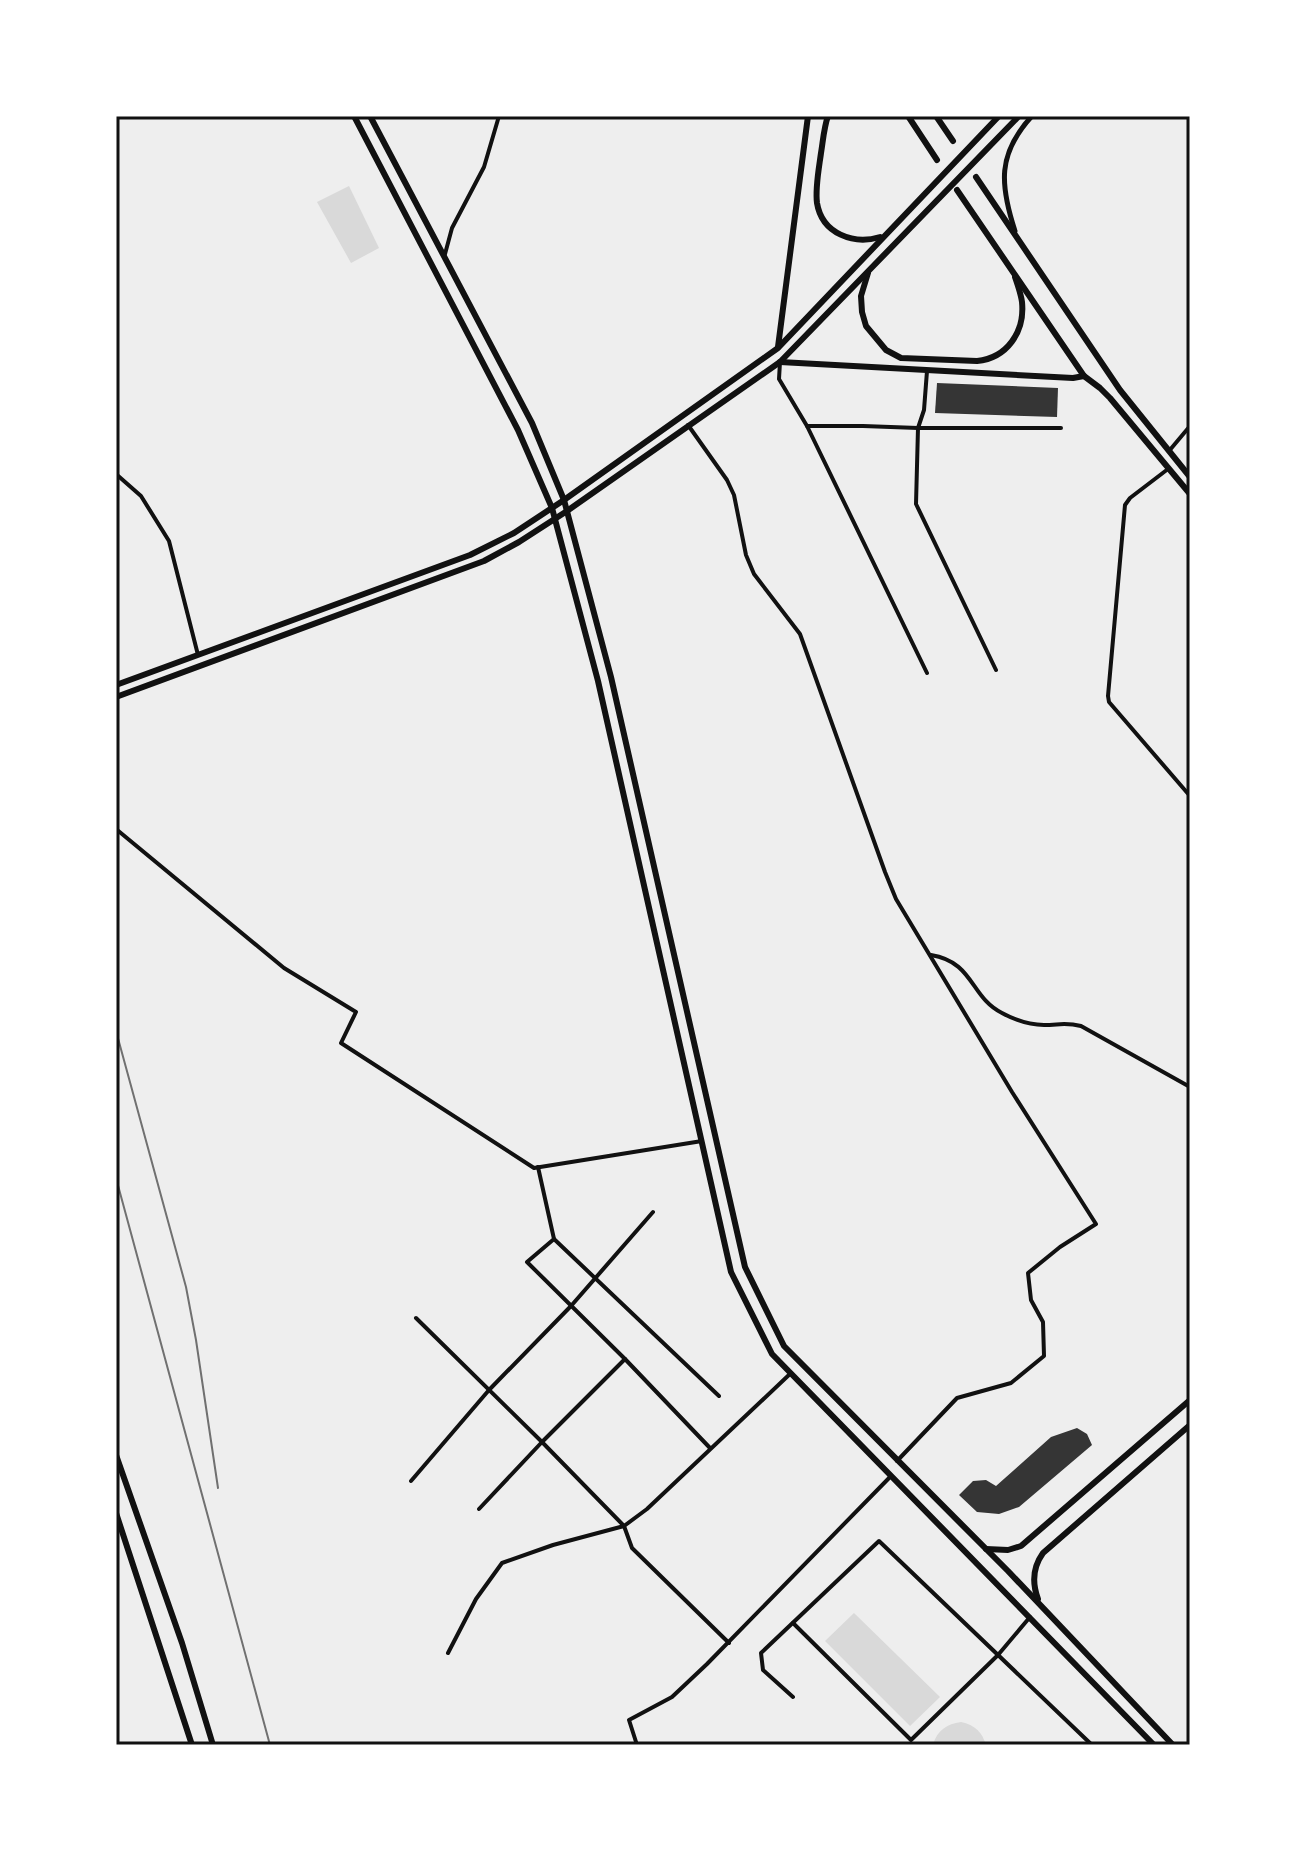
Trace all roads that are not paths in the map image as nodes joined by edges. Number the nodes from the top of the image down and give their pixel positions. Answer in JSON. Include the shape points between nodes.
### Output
{"nodes":[{"id":1,"x":354,"y":116,"type":"edge"},
{"id":2,"x":370,"y":116,"type":"edge"},
{"id":3,"x":499,"y":116,"type":"edge"},
{"id":4,"x":808,"y":116,"type":"edge"},
{"id":5,"x":828,"y":116,"type":"edge"},
{"id":6,"x":908,"y":116,"type":"edge"},
{"id":7,"x":936,"y":116,"type":"edge"},
{"id":8,"x":999,"y":116,"type":"edge"},
{"id":9,"x":1019,"y":116,"type":"edge"},
{"id":10,"x":1032,"y":116,"type":"edge"},
{"id":11,"x":953,"y":141,"type":"dead end"},
{"id":12,"x":937,"y":160,"type":"dead end"},
{"id":13,"x":976,"y":177,"type":"dead end"},
{"id":14,"x":957,"y":190,"type":"dead end"},
{"id":15,"x":884,"y":236,"type":"junction"},
{"id":16,"x":1019,"y":244,"type":"junction"},
{"id":17,"x":444,"y":257,"type":"junction"},
{"id":18,"x":869,"y":270,"type":"junction"},
{"id":19,"x":1013,"y":270,"type":"junction"},
{"id":20,"x":778,"y":348,"type":"junction"},
{"id":21,"x":780,"y":362,"type":"junction"},
{"id":22,"x":927,"y":371,"type":"junction"},
{"id":23,"x":1084,"y":376,"type":"junction"},
{"id":24,"x":688,"y":425,"type":"junction"},
{"id":25,"x":807,"y":426,"type":"junction"},
{"id":26,"x":1190,"y":426,"type":"edge"},
{"id":27,"x":918,"y":428,"type":"junction"},
{"id":28,"x":1061,"y":428,"type":"dead end"},
{"id":29,"x":1169,"y":451,"type":"junction"},
{"id":30,"x":1168,"y":469,"type":"junction"},
{"id":31,"x":116,"y":474,"type":"edge"},
{"id":32,"x":1190,"y":477,"type":"edge"},
{"id":33,"x":1190,"y":494,"type":"edge"},
{"id":34,"x":564,"y":500,"type":"junction"},
{"id":35,"x":552,"y":508,"type":"junction"},
{"id":36,"x":567,"y":511,"type":"junction"},
{"id":37,"x":555,"y":518,"type":"junction"},
{"id":38,"x":198,"y":655,"type":"junction"},
{"id":39,"x":996,"y":670,"type":"dead end"},
{"id":40,"x":927,"y":673,"type":"dead end"},
{"id":41,"x":116,"y":685,"type":"edge"},
{"id":42,"x":116,"y":697,"type":"edge"},
{"id":43,"x":1190,"y":796,"type":"edge"},
{"id":44,"x":116,"y":829,"type":"edge"},
{"id":45,"x":930,"y":955,"type":"junction"},
{"id":46,"x":1190,"y":1087,"type":"edge"},
{"id":47,"x":702,"y":1141,"type":"junction"},
{"id":48,"x":538,"y":1167,"type":"junction"},
{"id":49,"x":653,"y":1212,"type":"dead end"},
{"id":50,"x":554,"y":1239,"type":"junction"},
{"id":51,"x":595,"y":1278,"type":"junction"},
{"id":52,"x":571,"y":1306,"type":"junction"},
{"id":53,"x":416,"y":1318,"type":"dead end"},
{"id":54,"x":625,"y":1359,"type":"junction"},
{"id":55,"x":791,"y":1373,"type":"junction"},
{"id":56,"x":489,"y":1390,"type":"junction"},
{"id":57,"x":719,"y":1396,"type":"dead end"},
{"id":58,"x":1190,"y":1400,"type":"edge"},
{"id":59,"x":1190,"y":1425,"type":"edge"},
{"id":60,"x":542,"y":1442,"type":"junction"},
{"id":61,"x":710,"y":1448,"type":"junction"},
{"id":62,"x":116,"y":1455,"type":"edge"},
{"id":63,"x":897,"y":1461,"type":"junction"},
{"id":64,"x":891,"y":1476,"type":"junction"},
{"id":65,"x":411,"y":1481,"type":"dead end"},
{"id":66,"x":479,"y":1509,"type":"dead end"},
{"id":67,"x":116,"y":1513,"type":"edge"},
{"id":68,"x":624,"y":1526,"type":"junction"},
{"id":69,"x":986,"y":1549,"type":"junction"},
{"id":70,"x":1039,"y":1602,"type":"junction"},
{"id":71,"x":1030,"y":1617,"type":"junction"},
{"id":72,"x":793,"y":1623,"type":"junction"},
{"id":73,"x":729,"y":1643,"type":"junction"},
{"id":74,"x":448,"y":1653,"type":"dead end"},
{"id":75,"x":998,"y":1655,"type":"junction"},
{"id":76,"x":793,"y":1697,"type":"dead end"},
{"id":77,"x":192,"y":1745,"type":"edge"},
{"id":78,"x":213,"y":1745,"type":"edge"},
{"id":79,"x":637,"y":1745,"type":"edge"},
{"id":80,"x":1092,"y":1745,"type":"edge"},
{"id":81,"x":1154,"y":1745,"type":"edge"},
{"id":82,"x":1173,"y":1745,"type":"edge"}],
"edges":[{"from":1,"to":35,"type":"main road","via":[[518,430]]},
{"from":2,"to":17,"type":"main road"},
{"from":3,"to":17,"type":"street","via":[[484,167],[452,228]]},
{"from":4,"to":20,"type":"main road"},
{"from":5,"to":15,"type":"main road","via":[[820,161],[820,214],[841,237]]},
{"from":6,"to":12,"type":"main road"},
{"from":7,"to":11,"type":"main road"},
{"from":8,"to":15,"type":"main road"},
{"from":9,"to":18,"type":"main road"},
{"from":10,"to":16,"type":"street","via":[[1016,137],[1004,170],[1006,203]]},
{"from":13,"to":16,"type":"main road"},
{"from":14,"to":19,"type":"main road"},
{"from":15,"to":20,"type":"main road"},
{"from":16,"to":29,"type":"main road"},
{"from":17,"to":34,"type":"main road","via":[[532,423]]},
{"from":18,"to":19,"type":"main road","via":[[862,312],[866,326],[886,350],[901,358],[977,361],[1008,348],[1020,327],[1022,296]]},
{"from":18,"to":21,"type":"main road"},
{"from":19,"to":23,"type":"main road"},
{"from":20,"to":34,"type":"main road"},
{"from":21,"to":22,"type":"main road"},
{"from":21,"to":24,"type":"main road"},
{"from":21,"to":25,"type":"street","via":[[779,379]]},
{"from":22,"to":23,"type":"main road"},
{"from":22,"to":27,"type":"street"},
{"from":23,"to":30,"type":"main road","via":[[1110,398]]},
{"from":24,"to":36,"type":"main road"},
{"from":24,"to":45,"type":"street","via":[[734,495],[754,574],[800,634],[889,885]]},
{"from":25,"to":27,"type":"street"},
{"from":25,"to":40,"type":"street"},
{"from":26,"to":29,"type":"street"},
{"from":27,"to":28,"type":"street"},
{"from":27,"to":39,"type":"street","via":[[916,504]]},
{"from":29,"to":32,"type":"main road"},
{"from":30,"to":33,"type":"main road"},
{"from":30,"to":43,"type":"street","via":[[1125,505],[1108,696]]},
{"from":31,"to":38,"type":"street","via":[[141,496],[169,541]]},
{"from":34,"to":35,"type":"main road"},
{"from":34,"to":36,"type":"main road"},
{"from":35,"to":37,"type":"main road"},
{"from":35,"to":38,"type":"main road","via":[[470,555]]},
{"from":36,"to":37,"type":"main road"},
{"from":36,"to":63,"type":"main road","via":[[611,677],[745,1267],[784,1346]]},
{"from":37,"to":42,"type":"main road","via":[[484,561]]},
{"from":37,"to":47,"type":"main road","via":[[598,681]]},
{"from":38,"to":41,"type":"main road"},
{"from":44,"to":48,"type":"street","via":[[284,968],[356,1012],[341,1043]]},
{"from":45,"to":46,"type":"street","via":[[957,964],[1004,1014],[1028,1024],[1081,1026]]},
{"from":45,"to":63,"type":"street","via":[[1096,1224],[1028,1273],[1031,1300],[1043,1322],[1044,1356],[1011,1383],[957,1398]]},
{"from":47,"to":48,"type":"street"},
{"from":47,"to":55,"type":"main road","via":[[731,1272],[772,1354]]},
{"from":48,"to":50,"type":"street"},
{"from":49,"to":51,"type":"street"},
{"from":50,"to":51,"type":"street"},
{"from":50,"to":52,"type":"street","via":[[527,1262]]},
{"from":51,"to":52,"type":"street"},
{"from":51,"to":57,"type":"street"},
{"from":52,"to":54,"type":"street"},
{"from":52,"to":56,"type":"street"},
{"from":53,"to":56,"type":"street"},
{"from":54,"to":60,"type":"street"},
{"from":54,"to":61,"type":"street"},
{"from":55,"to":61,"type":"street"},
{"from":55,"to":64,"type":"main road"},
{"from":56,"to":60,"type":"street"},
{"from":56,"to":65,"type":"street"},
{"from":58,"to":69,"type":"main road","via":[[1021,1546]]},
{"from":59,"to":70,"type":"main road","via":[[1043,1553],[1034,1572]]},
{"from":60,"to":66,"type":"street"},
{"from":60,"to":68,"type":"street"},
{"from":61,"to":68,"type":"street"},
{"from":62,"to":78,"type":"main road"},
{"from":63,"to":69,"type":"main road"},
{"from":64,"to":71,"type":"main road"},
{"from":64,"to":73,"type":"street"},
{"from":67,"to":77,"type":"main road"},
{"from":68,"to":73,"type":"street","via":[[632,1548]]},
{"from":68,"to":74,"type":"street","via":[[502,1563]]},
{"from":69,"to":70,"type":"main road"},
{"from":70,"to":82,"type":"main road"},
{"from":71,"to":75,"type":"street"},
{"from":71,"to":81,"type":"main road"},
{"from":72,"to":75,"type":"street","via":[[879,1541]]},
{"from":72,"to":75,"type":"street","via":[[911,1740]]},
{"from":72,"to":76,"type":"street","via":[[761,1653],[763,1670]]},
{"from":73,"to":79,"type":"street","via":[[672,1697],[629,1720]]},
{"from":75,"to":80,"type":"street"}]}
